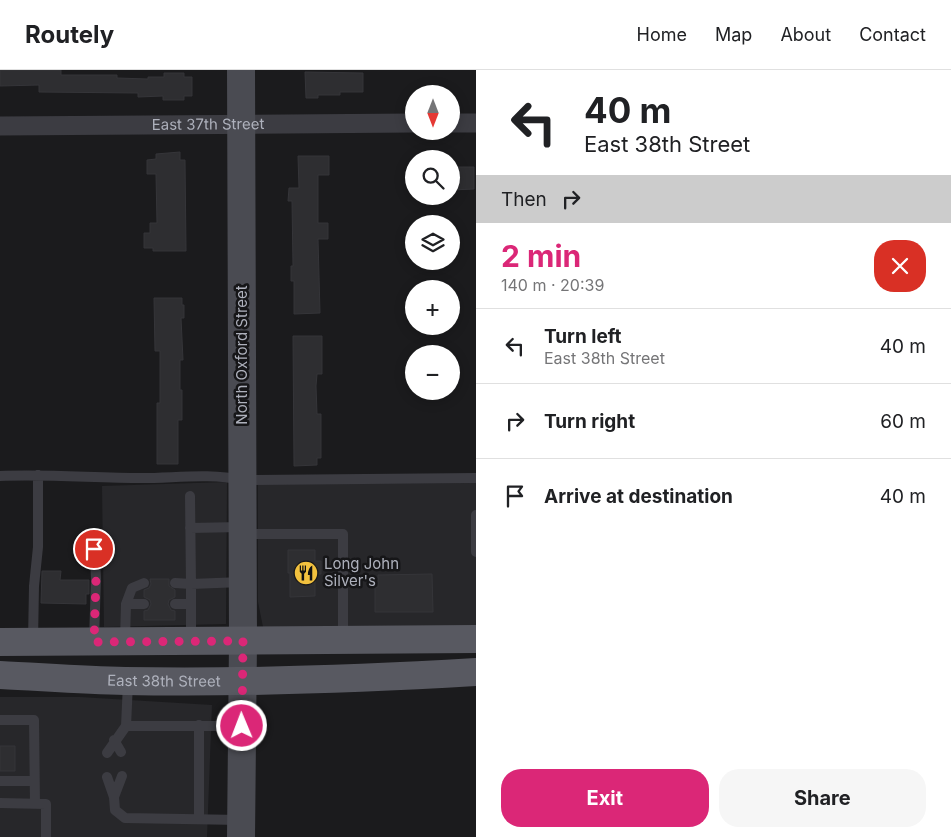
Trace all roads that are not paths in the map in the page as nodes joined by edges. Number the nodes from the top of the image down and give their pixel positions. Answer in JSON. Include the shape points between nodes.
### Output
{"nodes":[{"id":1,"x":241,"y":70,"type":"edge"},
{"id":2,"x":405,"y":123,"type":"edge"},
{"id":3,"x":460,"y":123,"type":"edge"},
{"id":4,"x":476,"y":123,"type":"edge"},
{"id":5,"x":241,"y":125,"type":"junction"},
{"id":6,"x":0,"y":126,"type":"edge"},
{"id":7,"x":38,"y":475,"type":"junction"},
{"id":8,"x":0,"y":476,"type":"edge"},
{"id":9,"x":476,"y":478,"type":"edge"},
{"id":10,"x":242,"y":480,"type":"junction"},
{"id":11,"x":190,"y":496,"type":"dead end"},
{"id":12,"x":476,"y":515,"type":"edge"},
{"id":13,"x":190,"y":528,"type":"junction"},
{"id":14,"x":242,"y":530,"type":"junction"},
{"id":15,"x":94,"y":533,"type":"dead end"},
{"id":16,"x":476,"y":552,"type":"edge"},
{"id":17,"x":144,"y":582,"type":"dead end"},
{"id":18,"x":175,"y":582,"type":"dead end"},
{"id":19,"x":243,"y":582,"type":"junction"},
{"id":20,"x":191,"y":584,"type":"junction"},
{"id":21,"x":126,"y":604,"type":"junction"},
{"id":22,"x":144,"y":604,"type":"dead end"},
{"id":23,"x":175,"y":604,"type":"dead end"},
{"id":24,"x":191,"y":604,"type":"junction"},
{"id":25,"x":476,"y":639,"type":"edge"},
{"id":26,"x":343,"y":640,"type":"junction"},
{"id":27,"x":191,"y":641,"type":"junction"},
{"id":28,"x":243,"y":641,"type":"junction"},
{"id":29,"x":0,"y":642,"type":"edge"},
{"id":30,"x":33,"y":642,"type":"junction"},
{"id":31,"x":94,"y":642,"type":"junction"},
{"id":32,"x":125,"y":642,"type":"junction"},
{"id":33,"x":476,"y":672,"type":"edge"},
{"id":34,"x":0,"y":675,"type":"edge"},
{"id":35,"x":242,"y":680,"type":"junction"},
{"id":36,"x":128,"y":681,"type":"junction"},
{"id":37,"x":0,"y":720,"type":"edge"},
{"id":38,"x":199,"y":725,"type":"junction"},
{"id":39,"x":126,"y":726,"type":"junction"},
{"id":40,"x":242,"y":726,"type":"junction"},
{"id":41,"x":114,"y":740,"type":"junction"},
{"id":42,"x":122,"y":752,"type":"dead end"},
{"id":43,"x":107,"y":753,"type":"dead end"},
{"id":44,"x":122,"y":776,"type":"dead end"},
{"id":45,"x":107,"y":777,"type":"dead end"},
{"id":46,"x":0,"y":781,"type":"edge"},
{"id":47,"x":34,"y":781,"type":"junction"},
{"id":48,"x":114,"y":796,"type":"junction"},
{"id":49,"x":0,"y":804,"type":"edge"},
{"id":50,"x":35,"y":804,"type":"junction"},
{"id":51,"x":199,"y":819,"type":"junction"},
{"id":52,"x":241,"y":828,"type":"edge"},
{"id":53,"x":46,"y":837,"type":"edge"}],
"edges":[{"from":1,"to":5,"type":"street","name":"North Oxford Street"},
{"from":2,"to":5,"type":"street","name":"East 37th Street"},
{"from":3,"to":4,"type":"street"},
{"from":5,"to":6,"type":"street","name":"East 37th Street"},
{"from":5,"to":10,"type":"street","name":"North Oxford Street"},
{"from":7,"to":8,"type":"lane"},
{"from":7,"to":10,"type":"lane","via":[[226,476]]},
{"from":7,"to":30,"type":"lane"},
{"from":9,"to":10,"type":"lane"},
{"from":10,"to":14,"type":"street","name":"North Oxford Street"},
{"from":11,"to":13,"type":"lane"},
{"from":12,"to":16,"type":"lane"},
{"from":13,"to":14,"type":"lane"},
{"from":13,"to":20,"type":"lane"},
{"from":14,"to":19,"type":"street","name":"North Oxford Street"},
{"from":14,"to":26,"type":"lane","via":[[343,534]]},
{"from":15,"to":31,"type":"lane"},
{"from":17,"to":21,"type":"lane","via":[[132,588]]},
{"from":18,"to":20,"type":"lane"},
{"from":19,"to":20,"type":"lane"},
{"from":19,"to":28,"type":"street","name":"North Oxford Street"},
{"from":20,"to":24,"type":"lane"},
{"from":21,"to":22,"type":"lane"},
{"from":21,"to":32,"type":"lane"},
{"from":23,"to":24,"type":"lane"},
{"from":24,"to":27,"type":"lane"},
{"from":25,"to":26,"type":"main road"},
{"from":26,"to":28,"type":"main road"},
{"from":27,"to":28,"type":"main road"},
{"from":27,"to":32,"type":"main road"},
{"from":28,"to":35,"type":"street","name":"North Oxford Street"},
{"from":29,"to":30,"type":"main road"},
{"from":30,"to":31,"type":"main road"},
{"from":31,"to":32,"type":"main road"},
{"from":33,"to":35,"type":"main road","name":"East 38th Street","via":[[382,678]]},
{"from":34,"to":36,"type":"main road","name":"East 38th Street"},
{"from":35,"to":36,"type":"main road","name":"East 38th Street"},
{"from":35,"to":40,"type":"street","name":"North Oxford Street"},
{"from":36,"to":39,"type":"lane"},
{"from":37,"to":47,"type":"lane","via":[[34,720]]},
{"from":38,"to":39,"type":"lane"},
{"from":38,"to":40,"type":"lane"},
{"from":38,"to":51,"type":"lane"},
{"from":39,"to":41,"type":"lane"},
{"from":40,"to":52,"type":"street","name":"North Oxford Street"},
{"from":41,"to":42,"type":"lane"},
{"from":41,"to":43,"type":"lane"},
{"from":44,"to":48,"type":"lane"},
{"from":45,"to":48,"type":"lane"},
{"from":46,"to":47,"type":"lane"},
{"from":47,"to":50,"type":"lane"},
{"from":48,"to":51,"type":"lane","via":[[115,810],[125,818]]},
{"from":49,"to":50,"type":"lane"},
{"from":50,"to":53,"type":"lane","via":[[46,804]]},
{"from":51,"to":52,"type":"lane"}]}
